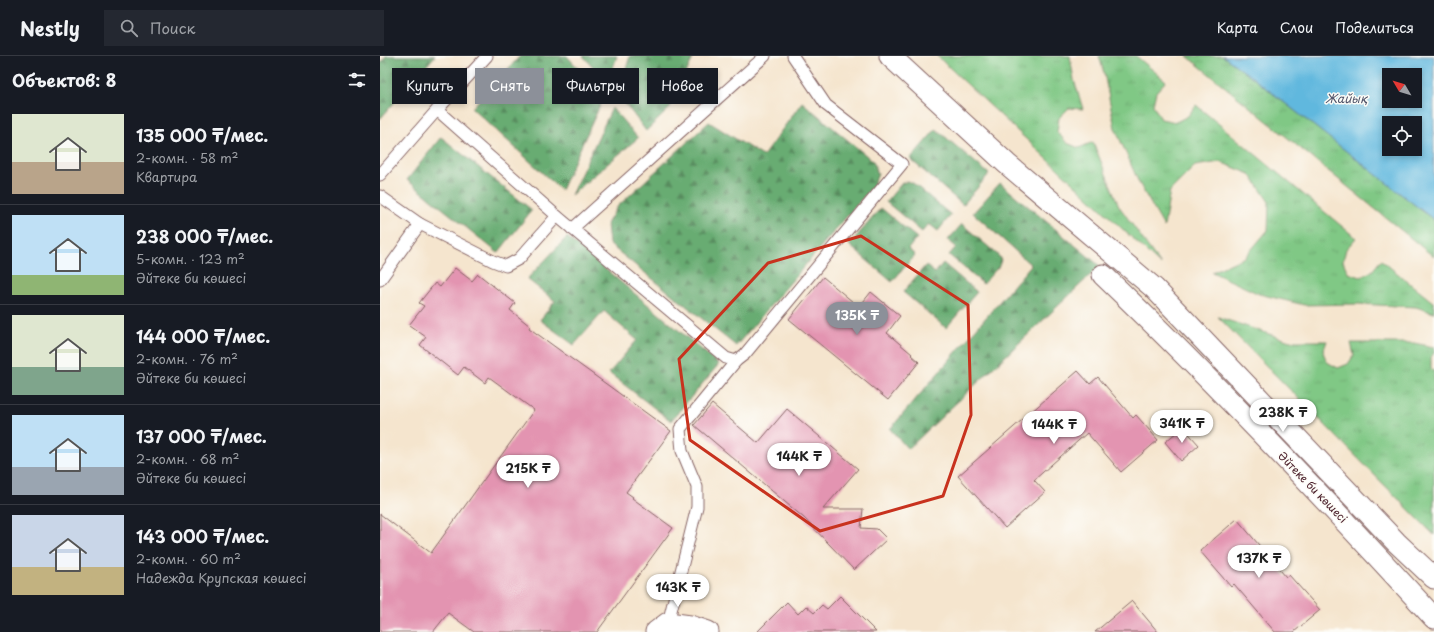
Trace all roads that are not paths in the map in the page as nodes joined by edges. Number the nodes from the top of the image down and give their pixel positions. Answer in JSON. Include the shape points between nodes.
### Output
{"nodes":[{"id":1,"x":487,"y":56,"type":"edge"},
{"id":2,"x":765,"y":56,"type":"edge"},
{"id":3,"x":793,"y":56,"type":"edge"},
{"id":4,"x":890,"y":56,"type":"edge"},
{"id":5,"x":437,"y":110,"type":"junction"},
{"id":6,"x":380,"y":175,"type":"edge"},
{"id":7,"x":380,"y":196,"type":"edge"},
{"id":8,"x":556,"y":216,"type":"junction"},
{"id":9,"x":420,"y":224,"type":"junction"},
{"id":10,"x":572,"y":229,"type":"junction"},
{"id":11,"x":1103,"y":275,"type":"dead end"},
{"id":12,"x":380,"y":280,"type":"edge"},
{"id":13,"x":736,"y":361,"type":"junction"},
{"id":14,"x":1434,"y":578,"type":"edge"},
{"id":15,"x":1434,"y":618,"type":"edge"},
{"id":16,"x":662,"y":627,"type":"edge"},
{"id":17,"x":708,"y":632,"type":"edge"}],
"edges":[{"from":1,"to":5,"type":"lane"},
{"from":2,"to":10,"type":"lane"},
{"from":3,"to":13,"type":"lane","via":[[826,106],[902,164],[745,354]]},
{"from":4,"to":14,"type":"street","via":[[1007,164],[1154,288],[1396,542]]},
{"from":5,"to":6,"type":"lane"},
{"from":5,"to":8,"type":"lane"},
{"from":7,"to":9,"type":"lane"},
{"from":8,"to":9,"type":"lane","via":[[519,259],[506,266]]},
{"from":8,"to":10,"type":"lane"},
{"from":9,"to":12,"type":"lane"},
{"from":10,"to":13,"type":"lane","via":[[726,358]]},
{"from":11,"to":15,"type":"street","name":"Әйтеке би көшесі","via":[[1321,495]]},
{"from":13,"to":16,"type":"lane","via":[[680,429],[682,451],[697,487],[697,507]]},
{"from":16,"to":17,"type":"street","via":[[690,626]]}]}
